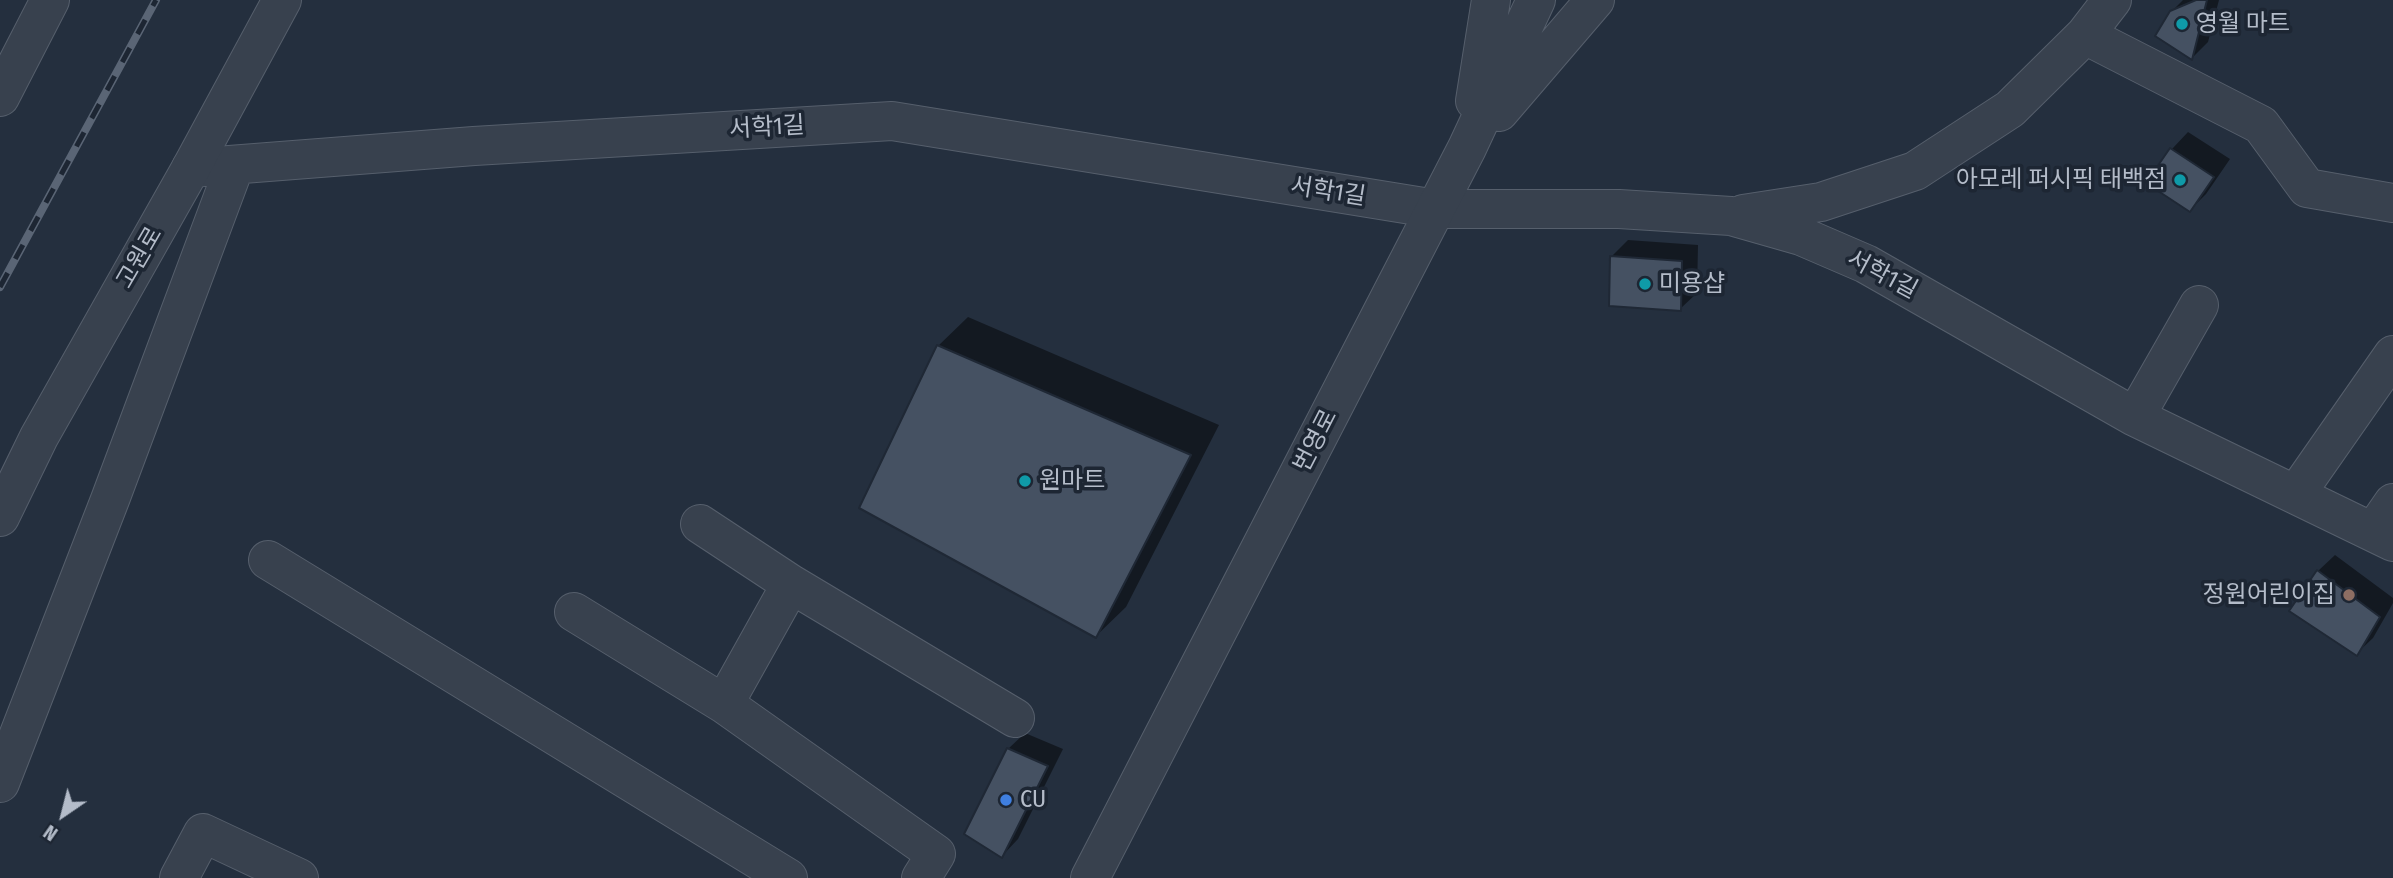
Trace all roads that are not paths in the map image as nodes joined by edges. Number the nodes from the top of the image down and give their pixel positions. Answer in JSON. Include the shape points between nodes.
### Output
{"nodes":[{"id":1,"x":50,"y":0,"type":"edge"},
{"id":2,"x":282,"y":0,"type":"edge"},
{"id":3,"x":1491,"y":0,"type":"edge"},
{"id":4,"x":1536,"y":0,"type":"edge"},
{"id":5,"x":1595,"y":0,"type":"edge"},
{"id":6,"x":2112,"y":0,"type":"edge"},
{"id":7,"x":2085,"y":35,"type":"junction"},
{"id":8,"x":0,"y":97,"type":"edge"},
{"id":9,"x":1467,"y":148,"type":"junction"},
{"id":10,"x":235,"y":165,"type":"junction"},
{"id":11,"x":191,"y":168,"type":"junction"},
{"id":12,"x":2393,"y":203,"type":"edge"},
{"id":13,"x":1436,"y":209,"type":"junction"},
{"id":14,"x":1731,"y":216,"type":"junction"},
{"id":15,"x":2199,"y":305,"type":"dead end"},
{"id":16,"x":2393,"y":355,"type":"edge"},
{"id":17,"x":2135,"y":417,"type":"junction"},
{"id":18,"x":2297,"y":494,"type":"junction"},
{"id":19,"x":0,"y":517,"type":"edge"},
{"id":20,"x":700,"y":524,"type":"dead end"},
{"id":21,"x":2386,"y":526,"type":"edge"},
{"id":22,"x":268,"y":560,"type":"dead end"},
{"id":23,"x":790,"y":584,"type":"junction"},
{"id":24,"x":574,"y":612,"type":"dead end"},
{"id":25,"x":724,"y":704,"type":"junction"},
{"id":26,"x":1016,"y":718,"type":"dead end"},
{"id":27,"x":0,"y":783,"type":"edge"},
{"id":28,"x":178,"y":878,"type":"edge"},
{"id":29,"x":299,"y":878,"type":"edge"},
{"id":30,"x":788,"y":878,"type":"edge"},
{"id":31,"x":921,"y":878,"type":"edge"},
{"id":32,"x":1090,"y":878,"type":"edge"}],
"edges":[{"from":1,"to":8,"type":"street"},
{"from":2,"to":11,"type":"street","name":"고원로"},
{"from":3,"to":9,"type":"street"},
{"from":4,"to":9,"type":"street","name":"번영로"},
{"from":5,"to":9,"type":"street"},
{"from":6,"to":7,"type":"street"},
{"from":7,"to":12,"type":"street","via":[[2261,125],[2307,188]]},
{"from":7,"to":14,"type":"street","via":[[2010,109],[1915,171],[1821,202]]},
{"from":9,"to":13,"type":"street","name":"번영로"},
{"from":10,"to":11,"type":"street","name":"서학1길"},
{"from":10,"to":13,"type":"street","name":"서학1길","via":[[892,121]]},
{"from":10,"to":27,"type":"street"},
{"from":11,"to":19,"type":"street","name":"고원로","via":[[39,437]]},
{"from":13,"to":14,"type":"street","name":"서학1길","via":[[1619,209]]},
{"from":13,"to":32,"type":"street","name":"번영로"},
{"from":14,"to":17,"type":"street","name":"서학1길","via":[[1801,236],[1866,264]]},
{"from":15,"to":17,"type":"street"},
{"from":16,"to":18,"type":"street"},
{"from":17,"to":18,"type":"street","name":"서학1길"},
{"from":18,"to":21,"type":"street","name":"서학1길"},
{"from":20,"to":23,"type":"street"},
{"from":22,"to":30,"type":"street"},
{"from":23,"to":25,"type":"street"},
{"from":23,"to":26,"type":"street"},
{"from":24,"to":25,"type":"street"},
{"from":25,"to":31,"type":"street","via":[[936,854]]},
{"from":28,"to":29,"type":"street","via":[[204,833]]}]}
